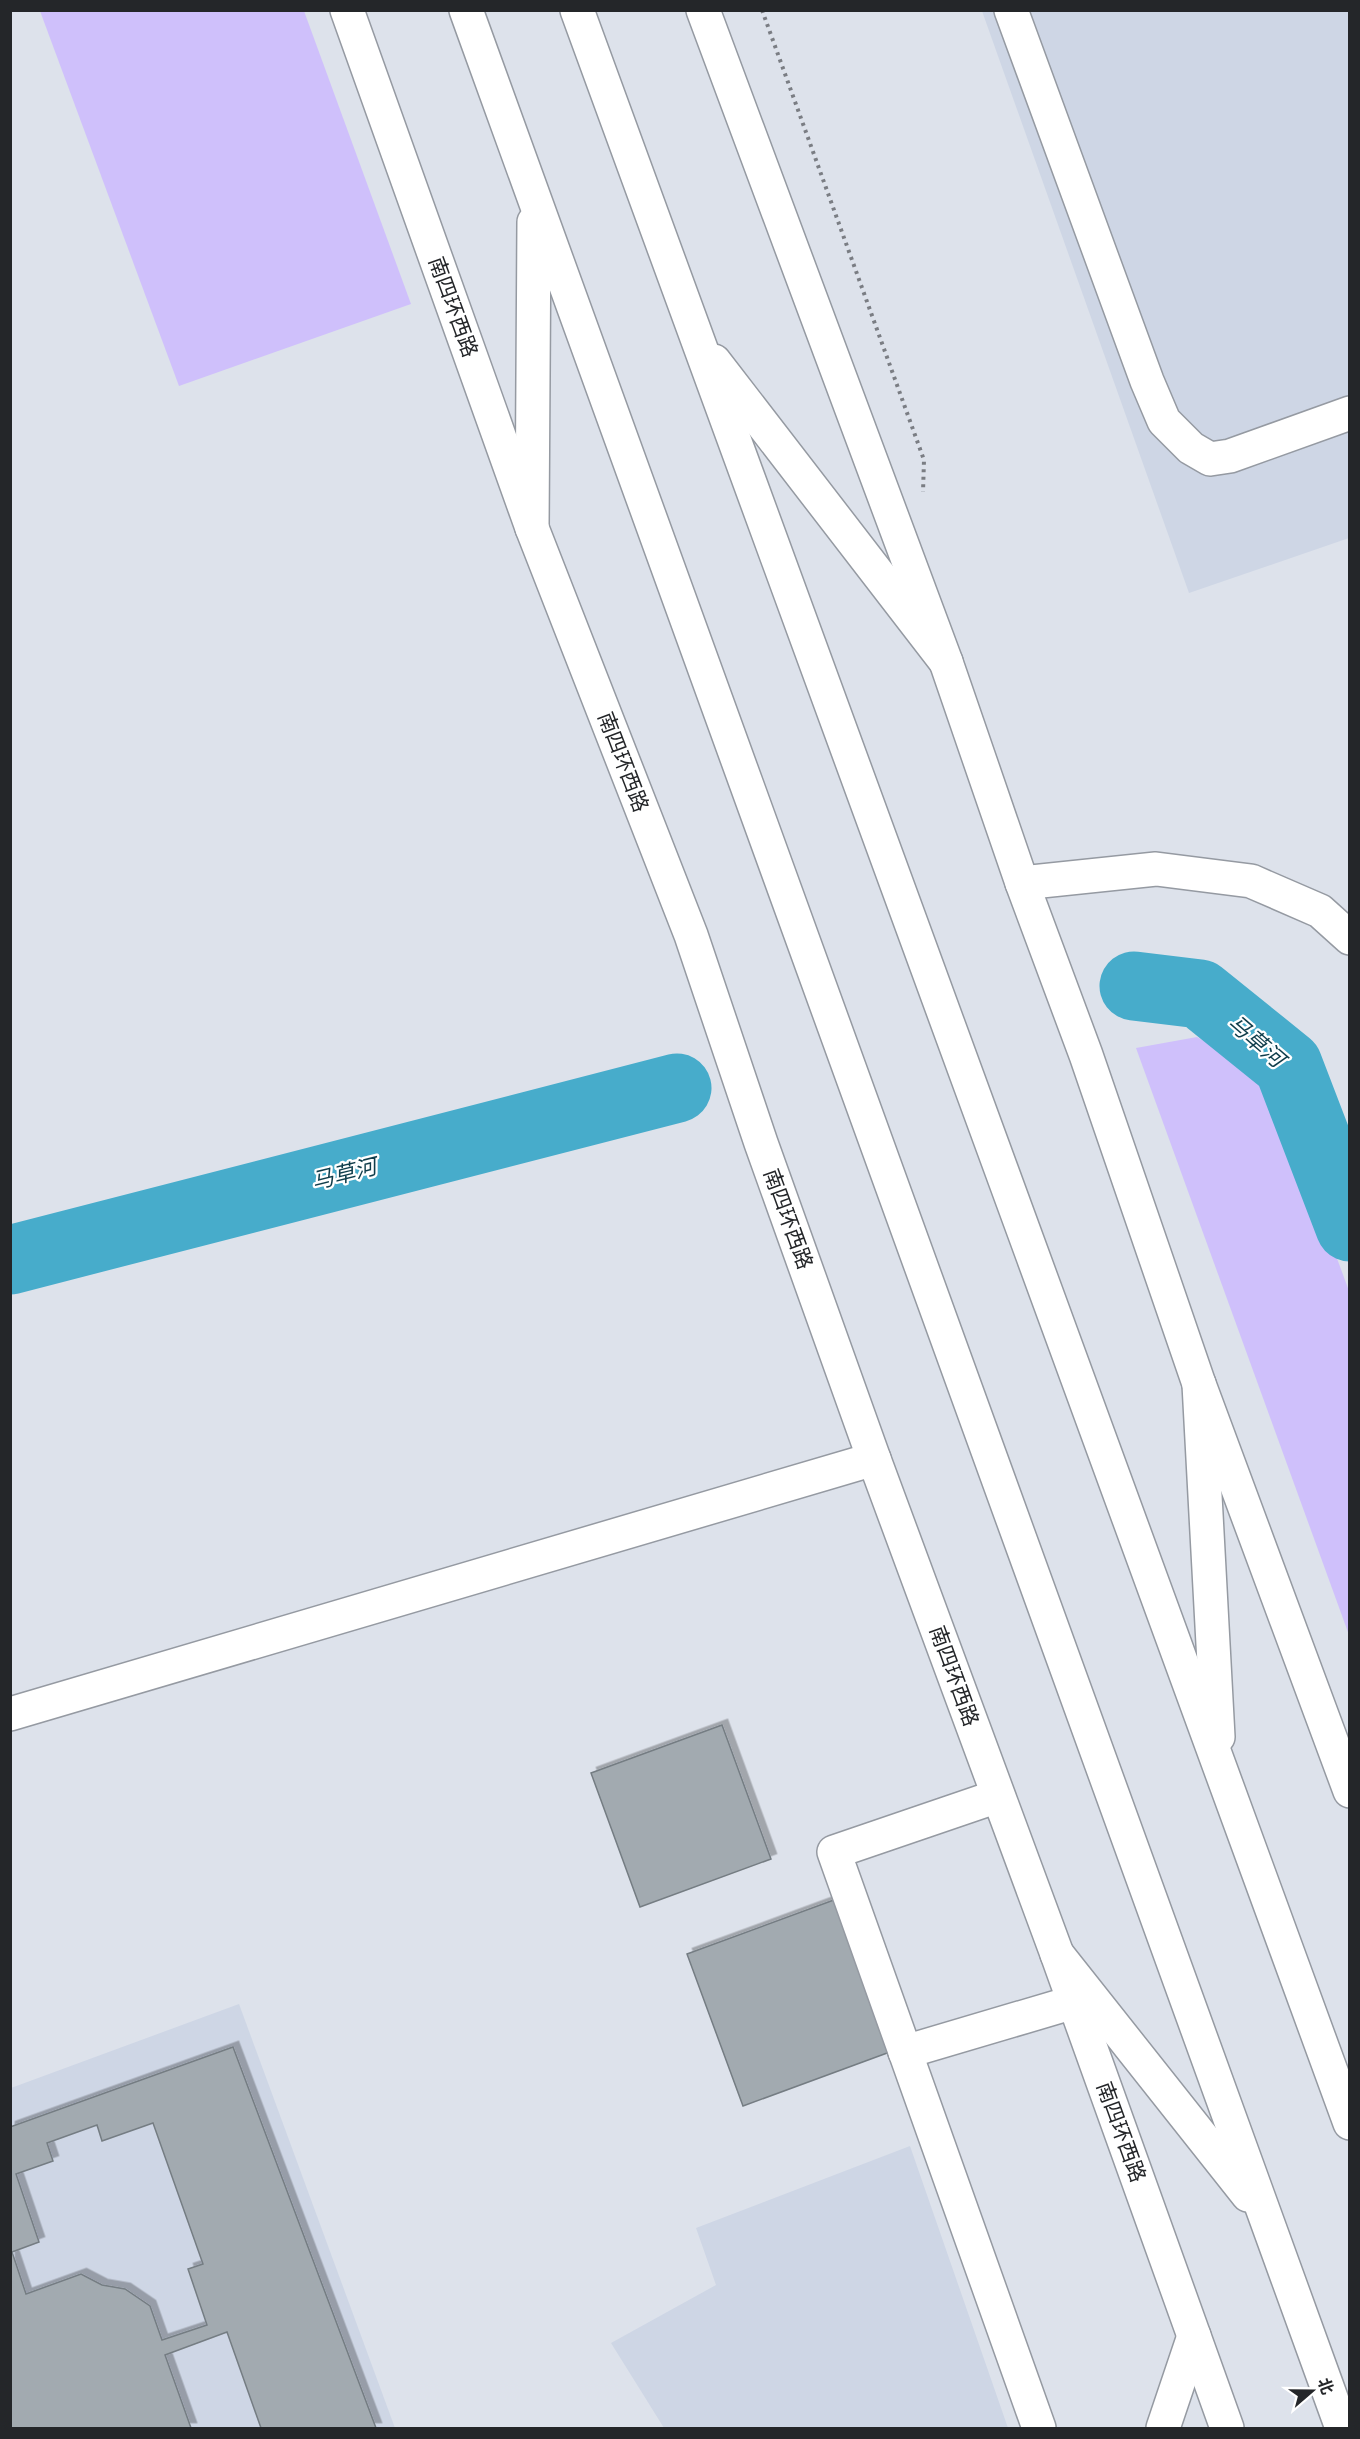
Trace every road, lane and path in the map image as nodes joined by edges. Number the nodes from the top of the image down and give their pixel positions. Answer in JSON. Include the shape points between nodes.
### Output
{"nodes":[{"id":1,"x":347,"y":10,"type":"edge"},
{"id":2,"x":466,"y":10,"type":"edge"},
{"id":3,"x":577,"y":10,"type":"edge"},
{"id":4,"x":703,"y":10,"type":"edge"},
{"id":5,"x":762,"y":10,"type":"edge"},
{"id":6,"x":1011,"y":10,"type":"edge"},
{"id":7,"x":534,"y":200,"type":"junction"},
{"id":8,"x":696,"y":337,"type":"junction"},
{"id":9,"x":1350,"y":413,"type":"edge"},
{"id":10,"x":923,"y":496,"type":"dead end"},
{"id":11,"x":532,"y":528,"type":"junction"},
{"id":12,"x":946,"y":662,"type":"junction"},
{"id":13,"x":1022,"y":883,"type":"junction"},
{"id":14,"x":1350,"y":938,"type":"edge"},
{"id":15,"x":1200,"y":1384,"type":"junction"},
{"id":16,"x":874,"y":1459,"type":"junction"},
{"id":17,"x":10,"y":1714,"type":"edge"},
{"id":18,"x":1220,"y":1772,"type":"junction"},
{"id":19,"x":1350,"y":1791,"type":"edge"},
{"id":20,"x":998,"y":1796,"type":"junction"},
{"id":21,"x":1057,"y":1954,"type":"junction"},
{"id":22,"x":1074,"y":2002,"type":"junction"},
{"id":23,"x":905,"y":2052,"type":"junction"},
{"id":24,"x":1350,"y":2123,"type":"edge"},
{"id":25,"x":1266,"y":2218,"type":"junction"},
{"id":26,"x":1194,"y":2336,"type":"junction"},
{"id":27,"x":1039,"y":2428,"type":"edge"},
{"id":28,"x":1163,"y":2428,"type":"edge"},
{"id":29,"x":1227,"y":2428,"type":"edge"},
{"id":30,"x":1342,"y":2428,"type":"edge"}],
"edges":[{"from":1,"to":11,"type":"main road","name":"南四环西路"},
{"from":2,"to":7,"type":"main road"},
{"from":3,"to":8,"type":"main road"},
{"from":4,"to":12,"type":"main road"},
{"from":5,"to":10,"type":"path","via":[[924,460]]},
{"from":6,"to":9,"type":"main road","via":[[1164,421],[1191,448],[1210,459],[1230,456]]},
{"from":7,"to":11,"type":"main road"},
{"from":7,"to":25,"type":"main road"},
{"from":8,"to":12,"type":"main road"},
{"from":8,"to":18,"type":"main road"},
{"from":11,"to":16,"type":"main road","name":"南四环西路","via":[[691,935]]},
{"from":12,"to":13,"type":"main road"},
{"from":13,"to":14,"type":"main road","via":[[1156,869],[1251,881],[1320,911]]},
{"from":13,"to":15,"type":"main road"},
{"from":15,"to":18,"type":"main road"},
{"from":15,"to":19,"type":"main road"},
{"from":16,"to":17,"type":"main road"},
{"from":16,"to":20,"type":"main road","name":"南四环西路"},
{"from":18,"to":24,"type":"main road"},
{"from":20,"to":21,"type":"main road","name":"南四环西路"},
{"from":20,"to":23,"type":"main road","via":[[834,1852]]},
{"from":21,"to":22,"type":"main road","name":"南四环西路"},
{"from":21,"to":25,"type":"main road"},
{"from":22,"to":23,"type":"main road"},
{"from":22,"to":26,"type":"main road","name":"南四环西路"},
{"from":23,"to":27,"type":"main road"},
{"from":25,"to":30,"type":"main road"},
{"from":26,"to":28,"type":"main road"},
{"from":26,"to":29,"type":"main road","name":"南四环西路"}]}
